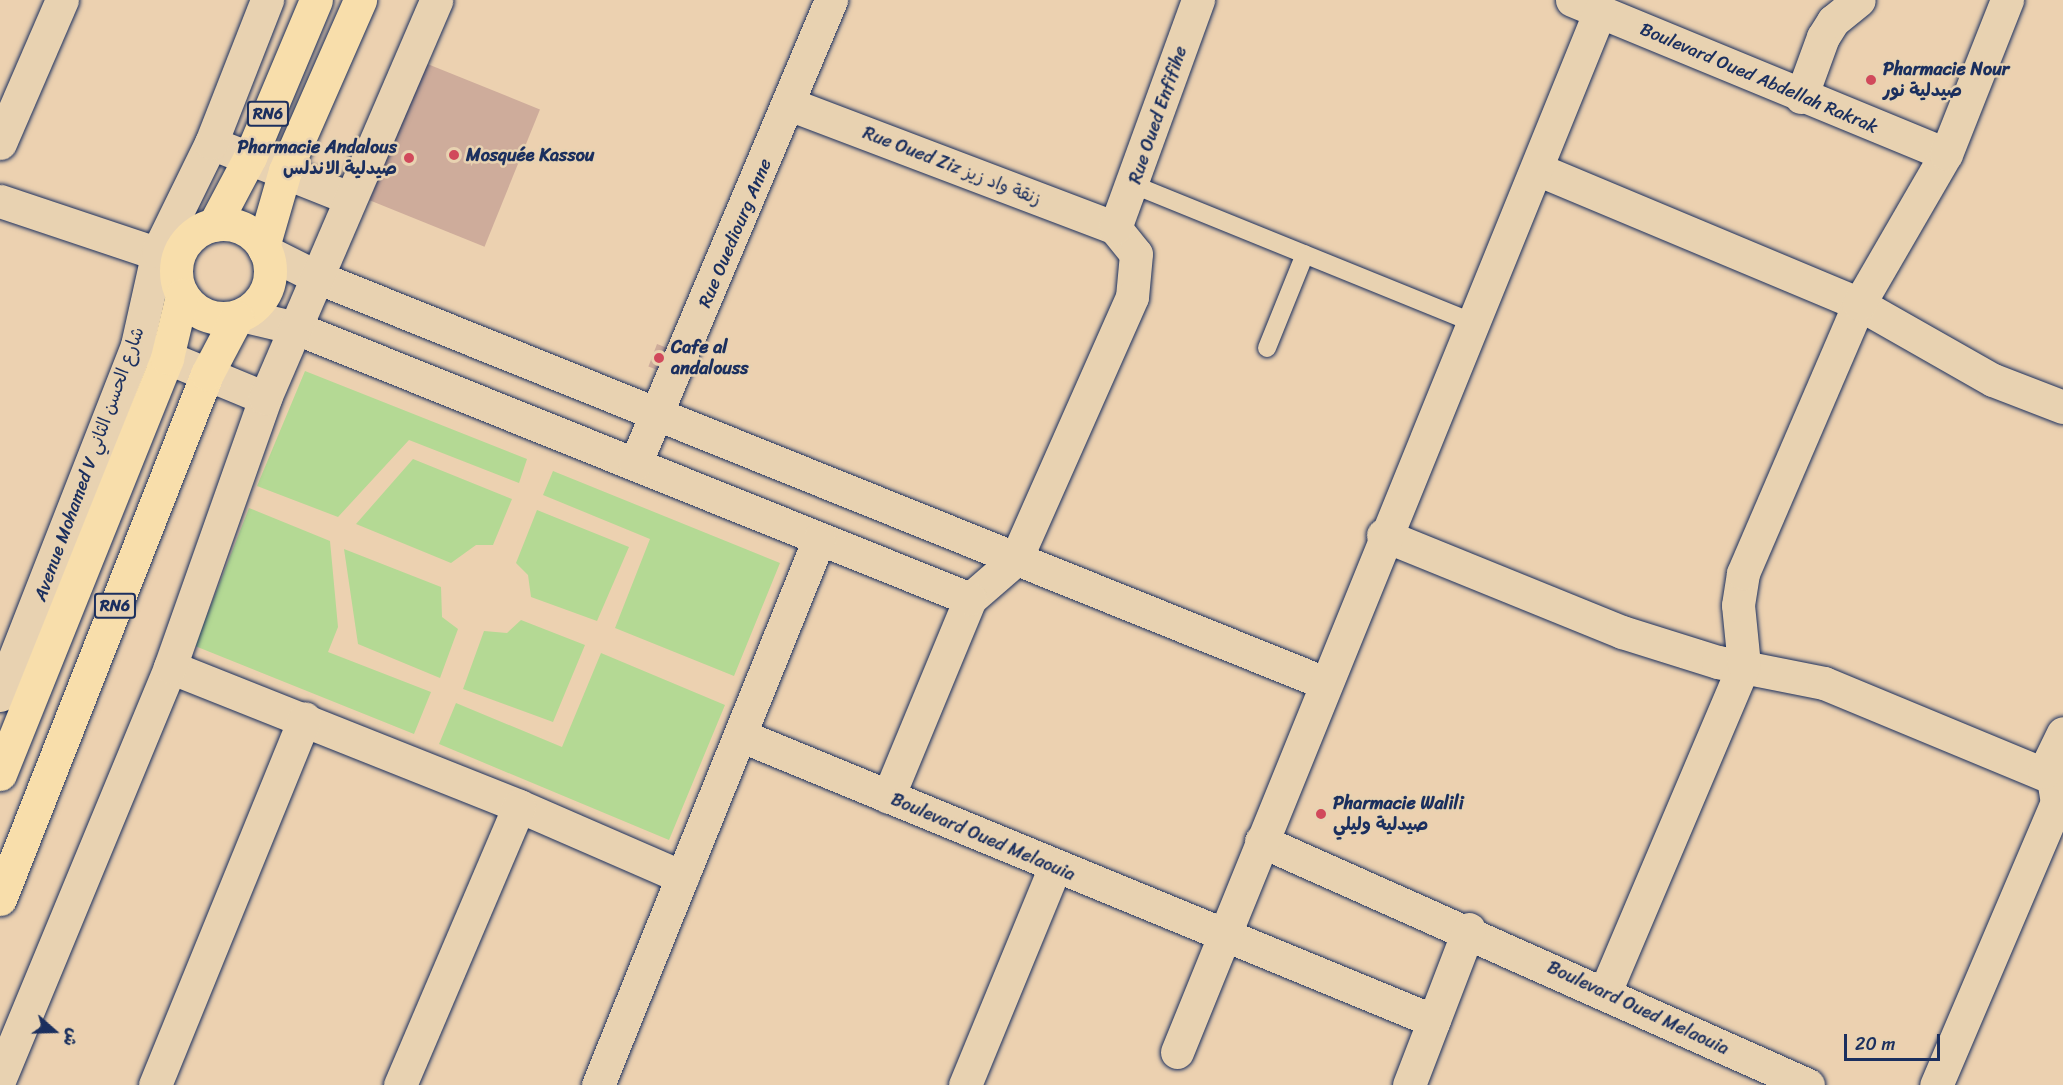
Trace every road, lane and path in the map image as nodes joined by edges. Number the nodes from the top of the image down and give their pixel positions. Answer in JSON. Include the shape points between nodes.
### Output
{"nodes":[{"id":1,"x":62,"y":0,"type":"edge"},
{"id":2,"x":267,"y":0,"type":"edge"},
{"id":3,"x":316,"y":0,"type":"edge"},
{"id":4,"x":360,"y":0,"type":"edge"},
{"id":5,"x":435,"y":0,"type":"edge"},
{"id":6,"x":831,"y":0,"type":"edge"},
{"id":7,"x":1198,"y":0,"type":"edge"},
{"id":8,"x":1859,"y":0,"type":"edge"},
{"id":9,"x":2007,"y":0,"type":"edge"},
{"id":10,"x":1586,"y":6,"type":"edge"},
{"id":11,"x":1635,"y":12,"type":"edge"},
{"id":12,"x":1801,"y":97,"type":"junction"},
{"id":13,"x":789,"y":104,"type":"junction"},
{"id":14,"x":0,"y":143,"type":"edge"},
{"id":15,"x":211,"y":143,"type":"junction"},
{"id":16,"x":1946,"y":154,"type":"junction"},
{"id":17,"x":250,"y":157,"type":"junction"},
{"id":18,"x":1537,"y":169,"type":"junction"},
{"id":19,"x":285,"y":171,"type":"junction"},
{"id":20,"x":1134,"y":185,"type":"junction"},
{"id":21,"x":347,"y":197,"type":"junction"},
{"id":22,"x":0,"y":201,"type":"edge"},
{"id":23,"x":214,"y":225,"type":"junction"},
{"id":24,"x":1115,"y":228,"type":"junction"},
{"id":25,"x":264,"y":249,"type":"junction"},
{"id":26,"x":1305,"y":254,"type":"junction"},
{"id":27,"x":167,"y":256,"type":"junction"},
{"id":28,"x":317,"y":277,"type":"junction"},
{"id":29,"x":182,"y":295,"type":"junction"},
{"id":30,"x":1859,"y":304,"type":"junction"},
{"id":31,"x":239,"y":316,"type":"junction"},
{"id":32,"x":1471,"y":322,"type":"junction"},
{"id":33,"x":296,"y":328,"type":"junction"},
{"id":34,"x":137,"y":345,"type":"junction"},
{"id":35,"x":1267,"y":348,"type":"dead end"},
{"id":36,"x":167,"y":358,"type":"junction"},
{"id":37,"x":207,"y":374,"type":"junction"},
{"id":38,"x":265,"y":398,"type":"junction"},
{"id":39,"x":2063,"y":407,"type":"edge"},
{"id":40,"x":660,"y":413,"type":"junction"},
{"id":41,"x":635,"y":464,"type":"junction"},
{"id":42,"x":1383,"y":535,"type":"junction"},
{"id":43,"x":819,"y":539,"type":"junction"},
{"id":44,"x":1016,"y":559,"type":"junction"},
{"id":45,"x":970,"y":599,"type":"junction"},
{"id":46,"x":1744,"y":665,"type":"junction"},
{"id":47,"x":170,"y":667,"type":"junction"},
{"id":48,"x":1325,"y":683,"type":"junction"},
{"id":49,"x":0,"y":695,"type":"edge"},
{"id":50,"x":305,"y":718,"type":"junction"},
{"id":51,"x":2063,"y":733,"type":"edge"},
{"id":52,"x":742,"y":736,"type":"junction"},
{"id":53,"x":2044,"y":772,"type":"junction"},
{"id":54,"x":0,"y":774,"type":"edge"},
{"id":55,"x":888,"y":798,"type":"junction"},
{"id":56,"x":519,"y":806,"type":"junction"},
{"id":57,"x":1261,"y":840,"type":"junction"},
{"id":58,"x":1055,"y":867,"type":"junction"},
{"id":59,"x":682,"y":878,"type":"junction"},
{"id":60,"x":0,"y":899,"type":"edge"},
{"id":61,"x":1469,"y":929,"type":"junction"},
{"id":62,"x":1223,"y":937,"type":"junction"},
{"id":63,"x":1605,"y":992,"type":"junction"},
{"id":64,"x":1434,"y":1021,"type":"junction"},
{"id":65,"x":1177,"y":1052,"type":"dead end"},
{"id":66,"x":0,"y":1077,"type":"edge"},
{"id":67,"x":1793,"y":1082,"type":"edge"},
{"id":68,"x":155,"y":1085,"type":"edge"},
{"id":69,"x":400,"y":1085,"type":"edge"},
{"id":70,"x":598,"y":1085,"type":"edge"},
{"id":71,"x":965,"y":1085,"type":"edge"},
{"id":72,"x":1409,"y":1085,"type":"edge"},
{"id":73,"x":1936,"y":1085,"type":"edge"}],
"edges":[{"from":1,"to":14,"type":"street"},
{"from":2,"to":15,"type":"street","name":"Avenue Mohamed V شارع الحسن الثاني"},
{"from":3,"to":17,"type":"main road","number":"RN6"},
{"from":4,"to":19,"type":"main road","number":"RN6"},
{"from":5,"to":21,"type":"street"},
{"from":6,"to":13,"type":"street","name":"Rue Ouediourg Anne"},
{"from":7,"to":20,"type":"street","name":"Rue Oued Enfifihe"},
{"from":8,"to":12,"type":"street","via":[[1833,21],[1823,37]]},
{"from":9,"to":16,"type":"street"},
{"from":10,"to":11,"type":"street","name":"Boulevard Oued Abdellah Rakrak"},
{"from":10,"to":18,"type":"street"},
{"from":11,"to":12,"type":"street","name":"Boulevard Oued Abdellah Rakrak"},
{"from":12,"to":16,"type":"street","name":"Boulevard Oued Abdellah Rakrak"},
{"from":13,"to":24,"type":"street","name":"Rue Oued Ziz زنقة واد زيز"},
{"from":13,"to":40,"type":"street","name":"Rue Ouediourg Anne"},
{"from":15,"to":17,"type":"street"},
{"from":15,"to":27,"type":"street","name":"Avenue Mohamed V شارع الحسن الثاني"},
{"from":16,"to":30,"type":"street"},
{"from":17,"to":19,"type":"street"},
{"from":17,"to":23,"type":"main road","number":"RN6"},
{"from":18,"to":30,"type":"street"},
{"from":18,"to":32,"type":"street"},
{"from":19,"to":21,"type":"street"},
{"from":19,"to":25,"type":"main road","number":"RN6"},
{"from":20,"to":24,"type":"street","name":"Rue Oued Enfifihe"},
{"from":20,"to":26,"type":"lane"},
{"from":21,"to":28,"type":"street"},
{"from":22,"to":27,"type":"street"},
{"from":23,"to":25,"type":"main road","via":[[242,228]]},
{"from":23,"to":27,"type":"main road","via":[[190,237]]},
{"from":24,"to":44,"type":"street","via":[[1136,254],[1132,297]]},
{"from":25,"to":28,"type":"street"},
{"from":25,"to":31,"type":"main road","number":"RN6","via":[[269,281],[254,307]]},
{"from":26,"to":32,"type":"lane"},
{"from":26,"to":35,"type":"lane"},
{"from":27,"to":29,"type":"main road","number":"RN6"},
{"from":27,"to":34,"type":"street","name":"Avenue Mohamed V شارع الحسن الثاني"},
{"from":28,"to":33,"type":"street"},
{"from":28,"to":40,"type":"street"},
{"from":29,"to":31,"type":"main road","via":[[206,315]]},
{"from":29,"to":36,"type":"main road","number":"RN6"},
{"from":30,"to":39,"type":"street","via":[[1993,380]]},
{"from":30,"to":46,"type":"street","via":[[1743,573],[1738,606]]},
{"from":31,"to":33,"type":"street"},
{"from":31,"to":37,"type":"main road","number":"RN6"},
{"from":32,"to":42,"type":"street"},
{"from":33,"to":38,"type":"street"},
{"from":33,"to":41,"type":"street"},
{"from":34,"to":36,"type":"street"},
{"from":34,"to":49,"type":"street","name":"Avenue Mohamed V شارع الحسن الثاني"},
{"from":36,"to":37,"type":"street"},
{"from":36,"to":54,"type":"main road","number":"RN6"},
{"from":37,"to":38,"type":"street"},
{"from":37,"to":60,"type":"main road","number":"RN6"},
{"from":38,"to":47,"type":"street"},
{"from":40,"to":41,"type":"street","name":"Rue Ouediourg Anne"},
{"from":40,"to":44,"type":"street"},
{"from":41,"to":43,"type":"street"},
{"from":42,"to":46,"type":"street","via":[[1622,632]]},
{"from":42,"to":48,"type":"street"},
{"from":43,"to":45,"type":"street"},
{"from":43,"to":52,"type":"street"},
{"from":44,"to":45,"type":"street"},
{"from":44,"to":48,"type":"street"},
{"from":45,"to":55,"type":"street"},
{"from":46,"to":53,"type":"street","via":[[1824,683]]},
{"from":46,"to":63,"type":"street"},
{"from":47,"to":50,"type":"street"},
{"from":47,"to":66,"type":"street"},
{"from":48,"to":57,"type":"street"},
{"from":50,"to":56,"type":"street"},
{"from":50,"to":68,"type":"street"},
{"from":51,"to":53,"type":"street"},
{"from":52,"to":55,"type":"street","name":"Boulevard Oued Melaouia"},
{"from":52,"to":59,"type":"street"},
{"from":53,"to":73,"type":"street","via":[[2058,786],[2057,802]]},
{"from":55,"to":58,"type":"street","name":"Boulevard Oued Melaouia"},
{"from":56,"to":59,"type":"street"},
{"from":56,"to":69,"type":"street"},
{"from":57,"to":61,"type":"street","name":"Boulevard Oued Melaouia"},
{"from":57,"to":62,"type":"street"},
{"from":58,"to":62,"type":"street","name":"Boulevard Oued Melaouia"},
{"from":58,"to":71,"type":"street"},
{"from":59,"to":70,"type":"street"},
{"from":61,"to":63,"type":"street","name":"Boulevard Oued Melaouia"},
{"from":61,"to":64,"type":"street"},
{"from":62,"to":64,"type":"street","name":"Boulevard Oued Melaouia"},
{"from":62,"to":65,"type":"street"},
{"from":63,"to":67,"type":"street","name":"Boulevard Oued Melaouia"},
{"from":64,"to":72,"type":"street"}]}
